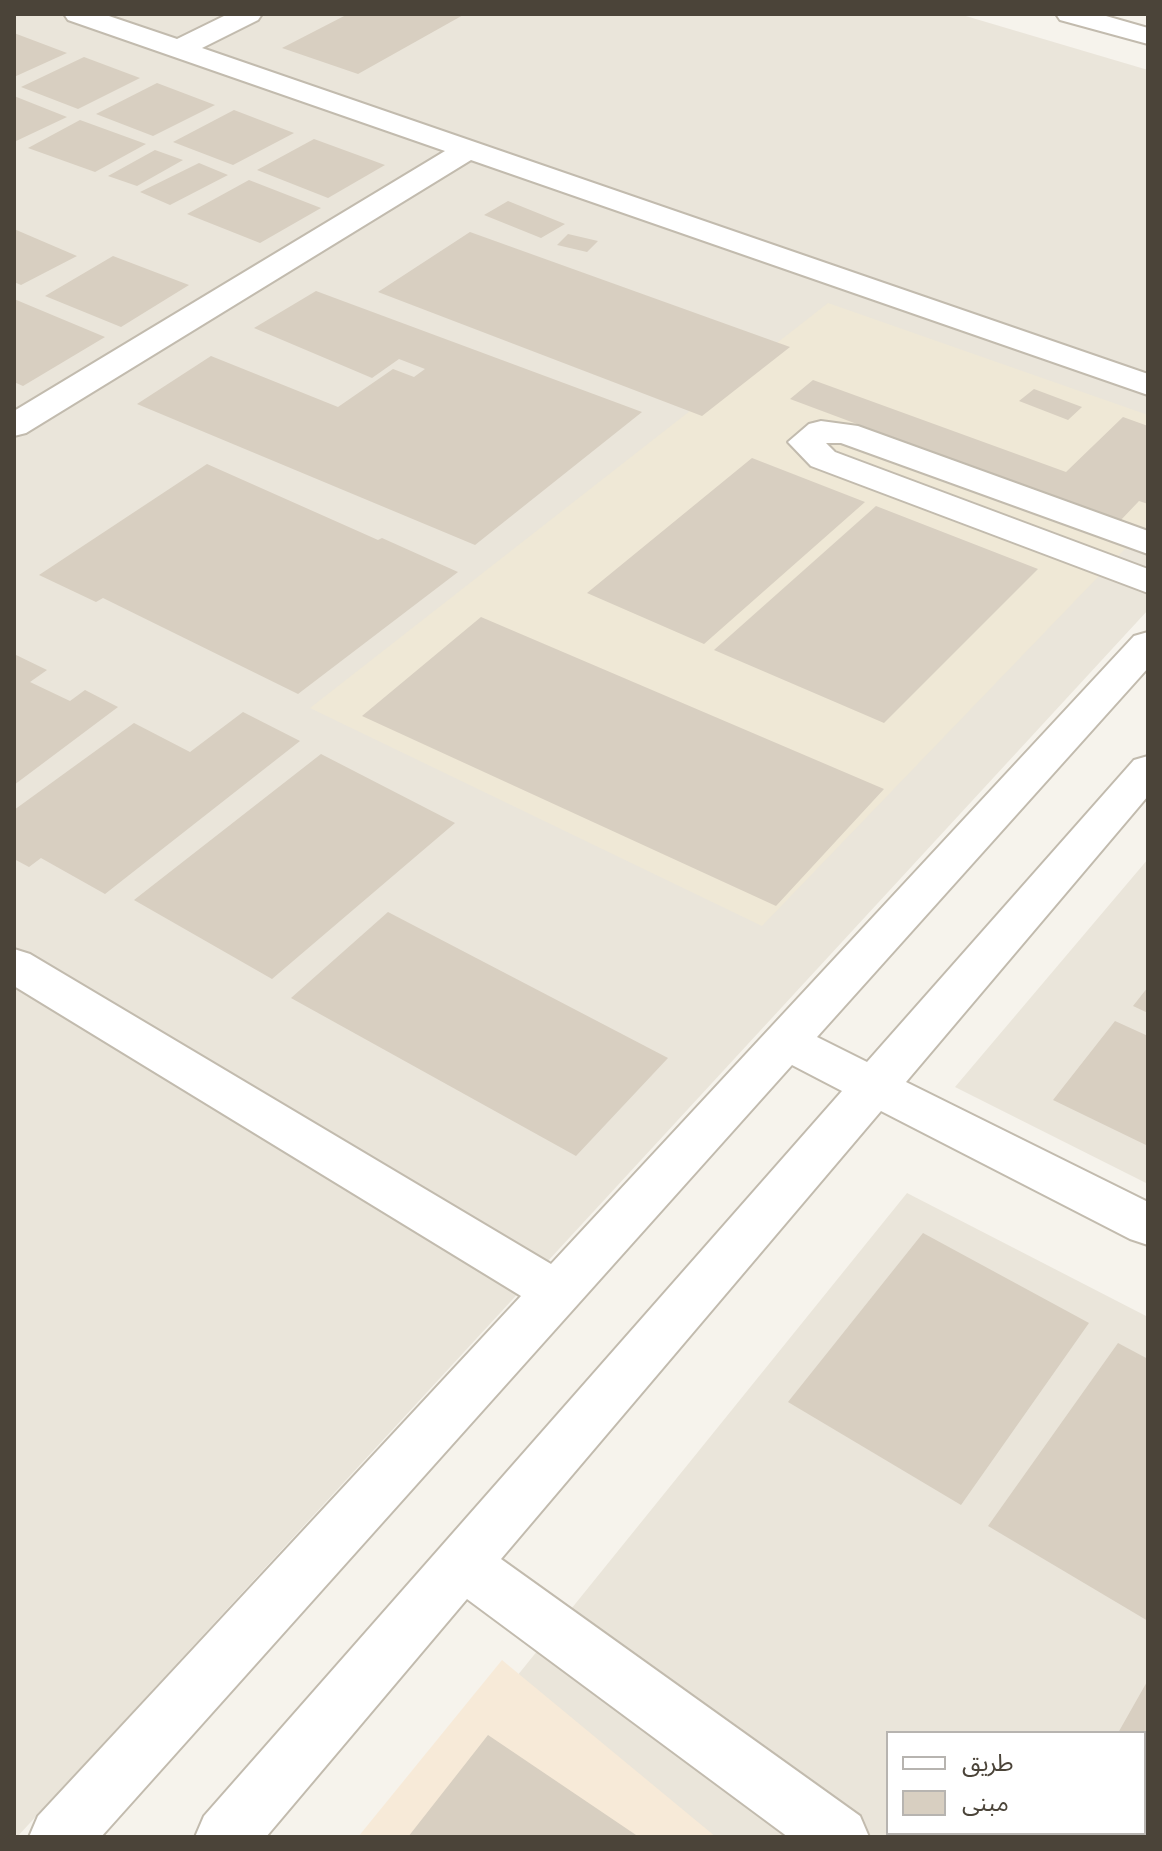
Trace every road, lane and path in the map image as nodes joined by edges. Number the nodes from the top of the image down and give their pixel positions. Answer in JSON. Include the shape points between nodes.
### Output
{"nodes":[{"id":1,"x":77,"y":14,"type":"edge"},
{"id":2,"x":249,"y":14,"type":"edge"},
{"id":3,"x":1069,"y":14,"type":"edge"},
{"id":4,"x":1148,"y":36,"type":"edge"},
{"id":5,"x":179,"y":49,"type":"junction"},
{"id":6,"x":471,"y":148,"type":"junction"},
{"id":7,"x":1148,"y":385,"type":"edge"},
{"id":8,"x":14,"y":426,"type":"edge"},
{"id":9,"x":1148,"y":543,"type":"edge"},
{"id":10,"x":1148,"y":582,"type":"edge"},
{"id":11,"x":1148,"y":644,"type":"edge"},
{"id":12,"x":1148,"y":769,"type":"edge"},
{"id":13,"x":14,"y":965,"type":"edge"},
{"id":14,"x":786,"y":1042,"type":"junction"},
{"id":15,"x":875,"y":1088,"type":"junction"},
{"id":16,"x":1148,"y":1225,"type":"edge"},
{"id":17,"x":558,"y":1293,"type":"junction"},
{"id":18,"x":462,"y":1563,"type":"junction"},
{"id":19,"x":60,"y":1837,"type":"edge"},
{"id":20,"x":226,"y":1837,"type":"edge"},
{"id":21,"x":838,"y":1837,"type":"edge"}],
"edges":[{"from":1,"to":5,"type":"street"},
{"from":2,"to":5,"type":"street"},
{"from":3,"to":4,"type":"street"},
{"from":5,"to":6,"type":"street"},
{"from":6,"to":7,"type":"street"},
{"from":6,"to":8,"type":"street"},
{"from":9,"to":10,"type":"street","via":[[846,433],[821,431],[805,442],[823,459]]},
{"from":11,"to":14,"type":"street"},
{"from":12,"to":15,"type":"street"},
{"from":13,"to":17,"type":"street"},
{"from":14,"to":15,"type":"street"},
{"from":14,"to":17,"type":"street"},
{"from":15,"to":16,"type":"street"},
{"from":15,"to":18,"type":"street"},
{"from":17,"to":19,"type":"street"},
{"from":18,"to":20,"type":"street"},
{"from":18,"to":21,"type":"street"}]}
